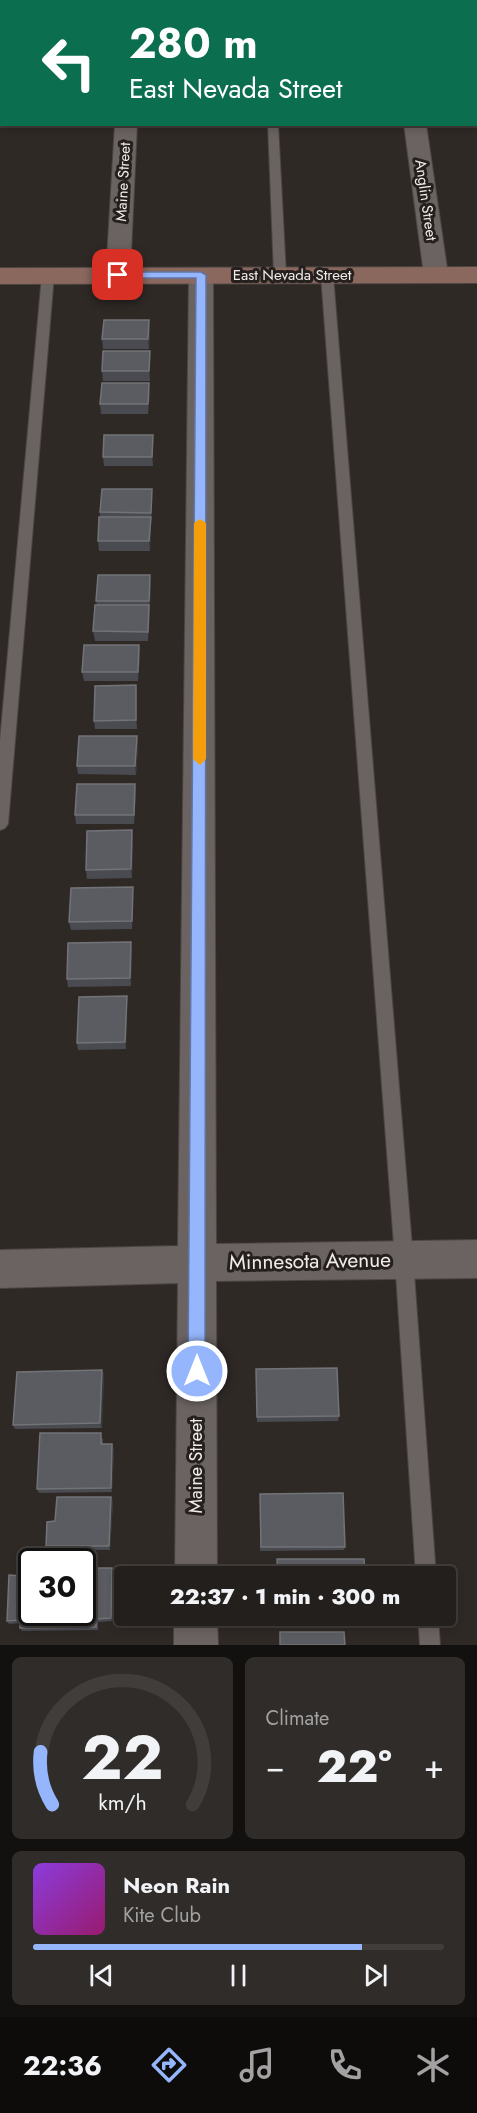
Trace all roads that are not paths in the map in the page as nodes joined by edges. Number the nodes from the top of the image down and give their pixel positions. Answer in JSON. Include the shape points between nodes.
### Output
{"nodes":[{"id":1,"x":126,"y":126,"type":"edge"},
{"id":2,"x":273,"y":126,"type":"edge"},
{"id":3,"x":415,"y":126,"type":"edge"},
{"id":4,"x":48,"y":275,"type":"junction"},
{"id":5,"x":118,"y":275,"type":"junction"},
{"id":6,"x":201,"y":275,"type":"junction"},
{"id":7,"x":280,"y":275,"type":"junction"},
{"id":8,"x":327,"y":275,"type":"junction"},
{"id":9,"x":436,"y":275,"type":"junction"},
{"id":10,"x":477,"y":275,"type":"edge"},
{"id":11,"x":0,"y":276,"type":"edge"},
{"id":12,"x":0,"y":824,"type":"edge"},
{"id":13,"x":404,"y":1259,"type":"junction"},
{"id":14,"x":477,"y":1259,"type":"edge"},
{"id":15,"x":198,"y":1264,"type":"junction"},
{"id":16,"x":0,"y":1269,"type":"edge"},
{"id":17,"x":196,"y":1566,"type":"edge"},
{"id":18,"x":425,"y":1566,"type":"edge"},
{"id":19,"x":196,"y":1626,"type":"edge"},
{"id":20,"x":429,"y":1626,"type":"edge"},
{"id":21,"x":196,"y":1645,"type":"edge"},
{"id":22,"x":430,"y":1645,"type":"edge"}],
"edges":[{"from":1,"to":5,"type":"street","name":"Maine Street"},
{"from":2,"to":7,"type":"lane"},
{"from":3,"to":9,"type":"street","name":"Anglin Street"},
{"from":4,"to":5,"type":"street","name":"East Nevada Street"},
{"from":4,"to":11,"type":"street","name":"East Nevada Street"},
{"from":4,"to":12,"type":"lane"},
{"from":5,"to":6,"type":"street","name":"East Nevada Street"},
{"from":6,"to":7,"type":"street","name":"East Nevada Street"},
{"from":6,"to":15,"type":"street","name":"Maine Street"},
{"from":7,"to":8,"type":"street","name":"East Nevada Street"},
{"from":8,"to":9,"type":"street","name":"East Nevada Street"},
{"from":8,"to":13,"type":"lane"},
{"from":9,"to":10,"type":"street","name":"East Nevada Street"},
{"from":13,"to":14,"type":"street","name":"Minnesota Avenue"},
{"from":13,"to":15,"type":"street","name":"Minnesota Avenue"},
{"from":13,"to":18,"type":"lane"},
{"from":15,"to":16,"type":"street","name":"Minnesota Avenue"},
{"from":15,"to":17,"type":"street","name":"Maine Street"},
{"from":19,"to":21,"type":"street"},
{"from":20,"to":22,"type":"lane"}]}
